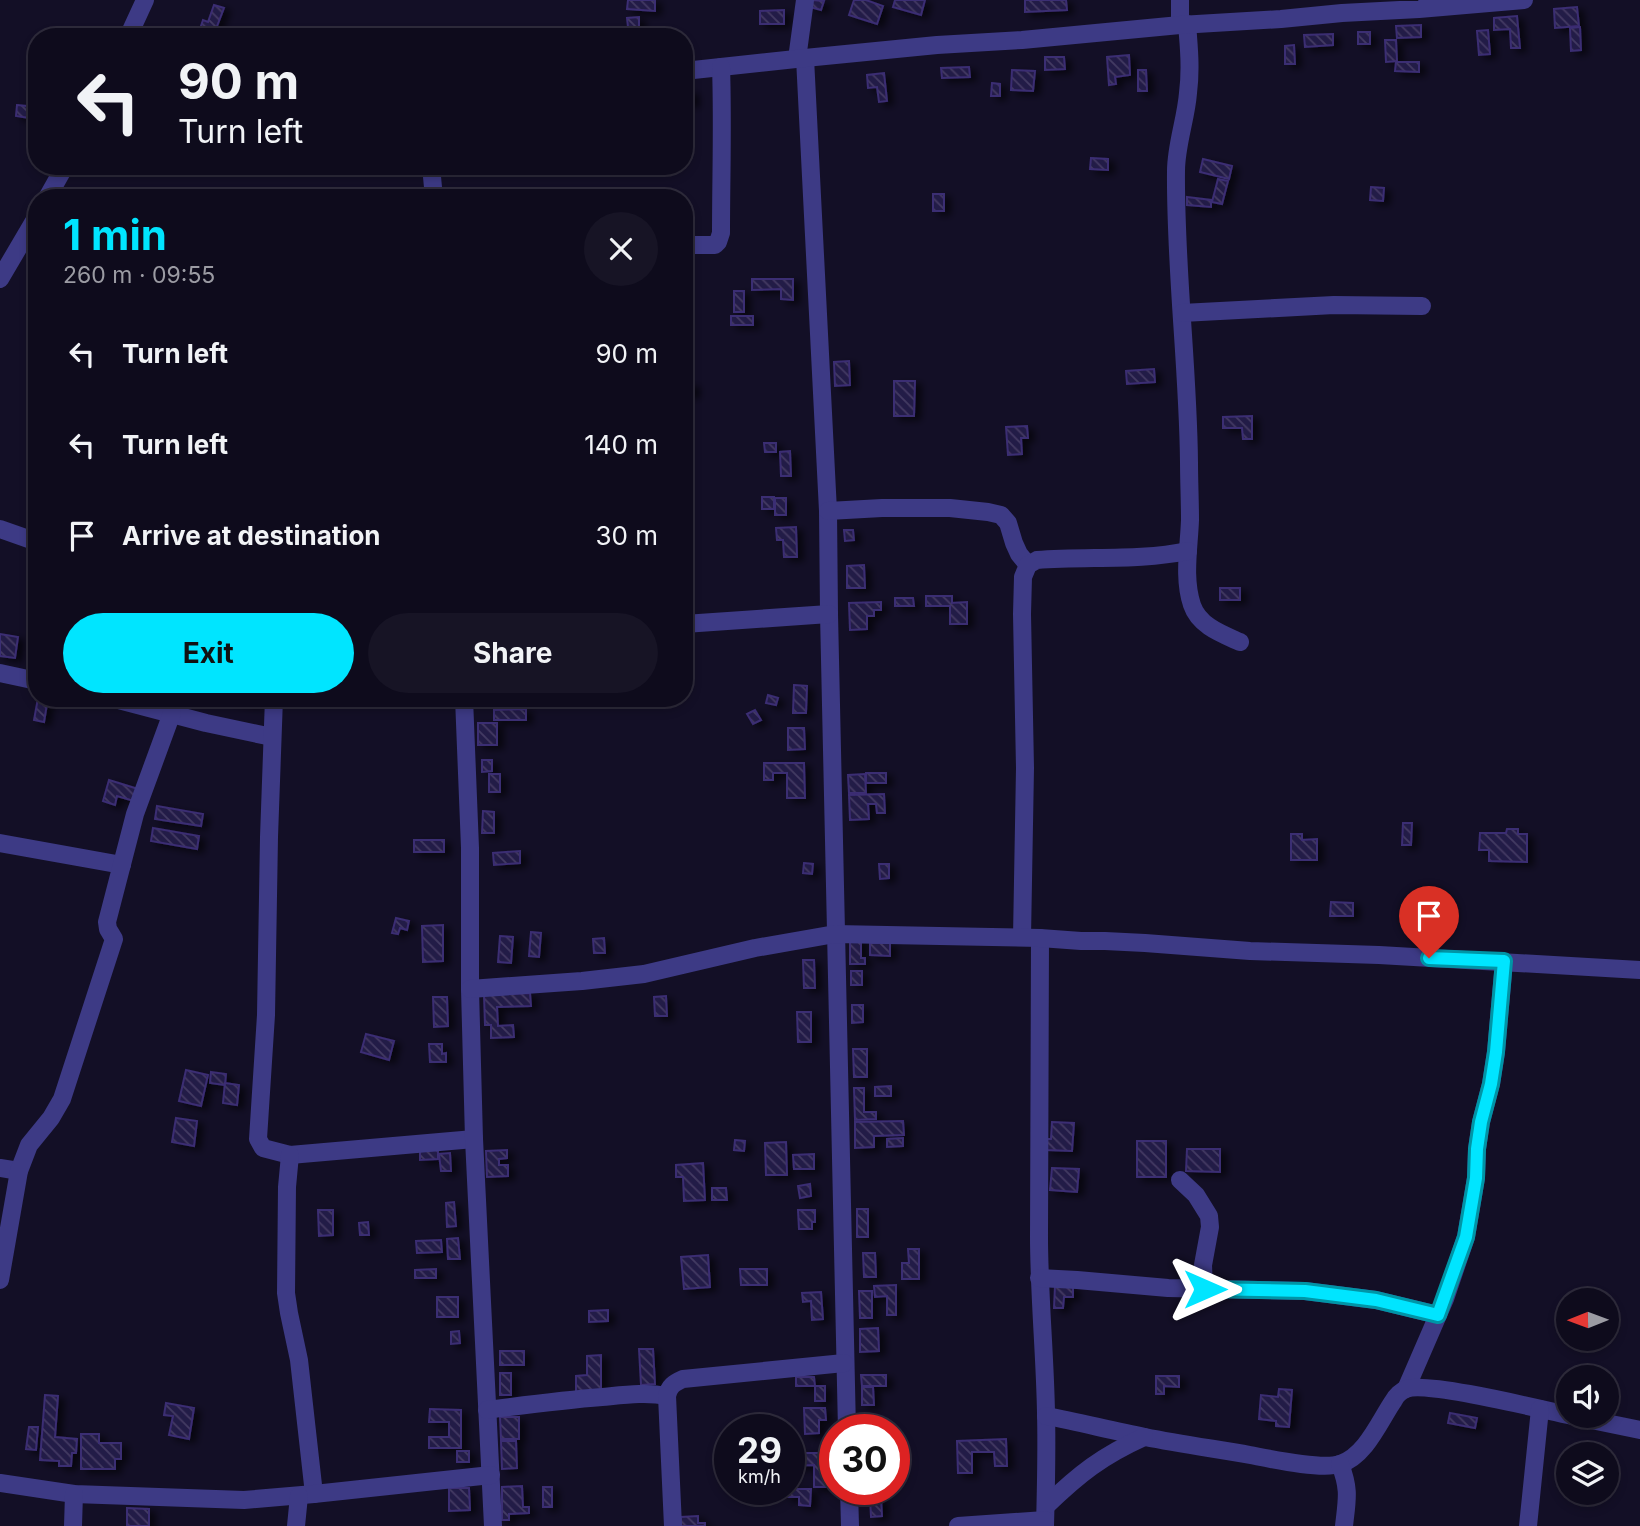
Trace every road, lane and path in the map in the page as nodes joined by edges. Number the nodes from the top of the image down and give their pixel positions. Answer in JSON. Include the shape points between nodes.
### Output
{"nodes":[{"id":1,"x":145,"y":0,"type":"edge"},
{"id":2,"x":805,"y":0,"type":"edge"},
{"id":3,"x":1180,"y":0,"type":"edge"},
{"id":4,"x":1524,"y":0,"type":"edge"},
{"id":5,"x":1183,"y":24,"type":"junction"},
{"id":6,"x":132,"y":28,"type":"edge"},
{"id":7,"x":801,"y":58,"type":"junction"},
{"id":8,"x":721,"y":67,"type":"junction"},
{"id":9,"x":693,"y":70,"type":"edge"},
{"id":10,"x":28,"y":231,"type":"edge"},
{"id":11,"x":693,"y":245,"type":"edge"},
{"id":12,"x":0,"y":279,"type":"edge"},
{"id":13,"x":1422,"y":306,"type":"dead end"},
{"id":14,"x":1182,"y":313,"type":"junction"},
{"id":15,"x":828,"y":511,"type":"junction"},
{"id":16,"x":0,"y":529,"type":"edge"},
{"id":17,"x":28,"y":539,"type":"edge"},
{"id":18,"x":1188,"y":551,"type":"junction"},
{"id":19,"x":1028,"y":565,"type":"junction"},
{"id":20,"x":829,"y":614,"type":"junction"},
{"id":21,"x":693,"y":623,"type":"edge"},
{"id":22,"x":1240,"y":642,"type":"dead end"},
{"id":23,"x":0,"y":673,"type":"edge"},
{"id":24,"x":28,"y":679,"type":"edge"},
{"id":25,"x":148,"y":707,"type":"edge"},
{"id":26,"x":274,"y":707,"type":"edge"},
{"id":27,"x":464,"y":707,"type":"edge"},
{"id":28,"x":172,"y":713,"type":"junction"},
{"id":29,"x":272,"y":737,"type":"junction"},
{"id":30,"x":0,"y":843,"type":"edge"},
{"id":31,"x":122,"y":865,"type":"junction"},
{"id":32,"x":835,"y":934,"type":"junction"},
{"id":33,"x":1031,"y":937,"type":"junction"},
{"id":34,"x":1504,"y":961,"type":"junction"},
{"id":35,"x":1640,"y":970,"type":"edge"},
{"id":36,"x":470,"y":989,"type":"junction"},
{"id":37,"x":474,"y":1139,"type":"junction"},
{"id":38,"x":290,"y":1155,"type":"junction"},
{"id":39,"x":0,"y":1168,"type":"edge"},
{"id":40,"x":19,"y":1171,"type":"junction"},
{"id":41,"x":1180,"y":1180,"type":"dead end"},
{"id":42,"x":1039,"y":1278,"type":"junction"},
{"id":43,"x":0,"y":1280,"type":"edge"},
{"id":44,"x":1205,"y":1289,"type":"junction"},
{"id":45,"x":1438,"y":1315,"type":"junction"},
{"id":46,"x":844,"y":1363,"type":"junction"},
{"id":47,"x":1406,"y":1389,"type":"junction"},
{"id":48,"x":667,"y":1396,"type":"junction"},
{"id":49,"x":1540,"y":1409,"type":"junction"},
{"id":50,"x":487,"y":1410,"type":"junction"},
{"id":51,"x":1556,"y":1412,"type":"edge"},
{"id":52,"x":846,"y":1414,"type":"edge"},
{"id":53,"x":1046,"y":1416,"type":"junction"},
{"id":54,"x":1619,"y":1426,"type":"edge"},
{"id":55,"x":1640,"y":1430,"type":"edge"},
{"id":56,"x":1144,"y":1437,"type":"junction"},
{"id":57,"x":1340,"y":1464,"type":"junction"},
{"id":58,"x":491,"y":1475,"type":"junction"},
{"id":59,"x":0,"y":1483,"type":"edge"},
{"id":60,"x":74,"y":1494,"type":"junction"},
{"id":61,"x":307,"y":1495,"type":"junction"},
{"id":62,"x":849,"y":1505,"type":"edge"},
{"id":63,"x":1046,"y":1517,"type":"edge"},
{"id":64,"x":73,"y":1526,"type":"edge"},
{"id":65,"x":296,"y":1526,"type":"edge"},
{"id":66,"x":493,"y":1526,"type":"edge"},
{"id":67,"x":673,"y":1526,"type":"edge"},
{"id":68,"x":850,"y":1526,"type":"edge"},
{"id":69,"x":958,"y":1526,"type":"edge"},
{"id":70,"x":1343,"y":1526,"type":"edge"},
{"id":71,"x":1528,"y":1526,"type":"edge"}],
"edges":[{"from":1,"to":6,"type":"street"},
{"from":2,"to":7,"type":"street"},
{"from":3,"to":5,"type":"street"},
{"from":4,"to":5,"type":"street"},
{"from":5,"to":7,"type":"street"},
{"from":5,"to":14,"type":"street","via":[[1190,55],[1188,94],[1175,167]]},
{"from":7,"to":8,"type":"street"},
{"from":7,"to":15,"type":"street"},
{"from":8,"to":9,"type":"street"},
{"from":8,"to":11,"type":"street","via":[[722,233],[715,245]]},
{"from":10,"to":12,"type":"street"},
{"from":13,"to":14,"type":"street","via":[[1334,305]]},
{"from":14,"to":18,"type":"street","via":[[1188,398]]},
{"from":15,"to":19,"type":"street","via":[[950,508],[1001,515]]},
{"from":15,"to":20,"type":"street"},
{"from":16,"to":17,"type":"street"},
{"from":18,"to":19,"type":"street","via":[[1037,560]]},
{"from":18,"to":22,"type":"street","via":[[1188,584],[1198,618]]},
{"from":19,"to":33,"type":"street","via":[[1023,577],[1022,614]]},
{"from":20,"to":21,"type":"street"},
{"from":20,"to":32,"type":"street"},
{"from":23,"to":24,"type":"street"},
{"from":25,"to":28,"type":"street"},
{"from":26,"to":29,"type":"street"},
{"from":27,"to":36,"type":"street"},
{"from":28,"to":29,"type":"street"},
{"from":28,"to":31,"type":"street","via":[[135,814]]},
{"from":29,"to":38,"type":"street","via":[[266,1015],[258,1139],[263,1148]]},
{"from":30,"to":31,"type":"street"},
{"from":31,"to":40,"type":"street","via":[[107,922],[114,939],[78,1054],[62,1100],[29,1145]]},
{"from":32,"to":33,"type":"street"},
{"from":32,"to":36,"type":"street","via":[[644,974]]},
{"from":32,"to":46,"type":"street"},
{"from":33,"to":34,"type":"street"},
{"from":33,"to":42,"type":"street"},
{"from":34,"to":35,"type":"street"},
{"from":34,"to":45,"type":"street","via":[[1496,1052],[1481,1122],[1466,1237]]},
{"from":36,"to":37,"type":"street"},
{"from":37,"to":38,"type":"street"},
{"from":37,"to":50,"type":"street"},
{"from":38,"to":61,"type":"street","via":[[286,1293],[299,1360]]},
{"from":39,"to":40,"type":"street"},
{"from":40,"to":43,"type":"street"},
{"from":41,"to":44,"type":"street","via":[[1209,1216]]},
{"from":42,"to":44,"type":"street"},
{"from":42,"to":53,"type":"street"},
{"from":44,"to":45,"type":"street","via":[[1305,1291],[1376,1300]]},
{"from":45,"to":47,"type":"street"},
{"from":46,"to":48,"type":"street","via":[[684,1379],[674,1382]]},
{"from":46,"to":52,"type":"street"},
{"from":47,"to":49,"type":"street","via":[[1451,1391]]},
{"from":47,"to":57,"type":"street","via":[[1395,1397],[1366,1444]]},
{"from":48,"to":50,"type":"street","via":[[629,1394]]},
{"from":48,"to":67,"type":"street"},
{"from":49,"to":51,"type":"street"},
{"from":49,"to":71,"type":"street"},
{"from":50,"to":58,"type":"street"},
{"from":53,"to":56,"type":"street"},
{"from":53,"to":63,"type":"street"},
{"from":54,"to":55,"type":"street"},
{"from":56,"to":57,"type":"street","via":[[1284,1461]]},
{"from":56,"to":63,"type":"street","via":[[1082,1473]]},
{"from":57,"to":70,"type":"street","via":[[1348,1484]]},
{"from":58,"to":61,"type":"street"},
{"from":58,"to":66,"type":"street"},
{"from":59,"to":60,"type":"street"},
{"from":60,"to":61,"type":"street","via":[[244,1500]]},
{"from":60,"to":64,"type":"street"},
{"from":61,"to":65,"type":"street"},
{"from":62,"to":68,"type":"street"},
{"from":63,"to":69,"type":"street"}]}
